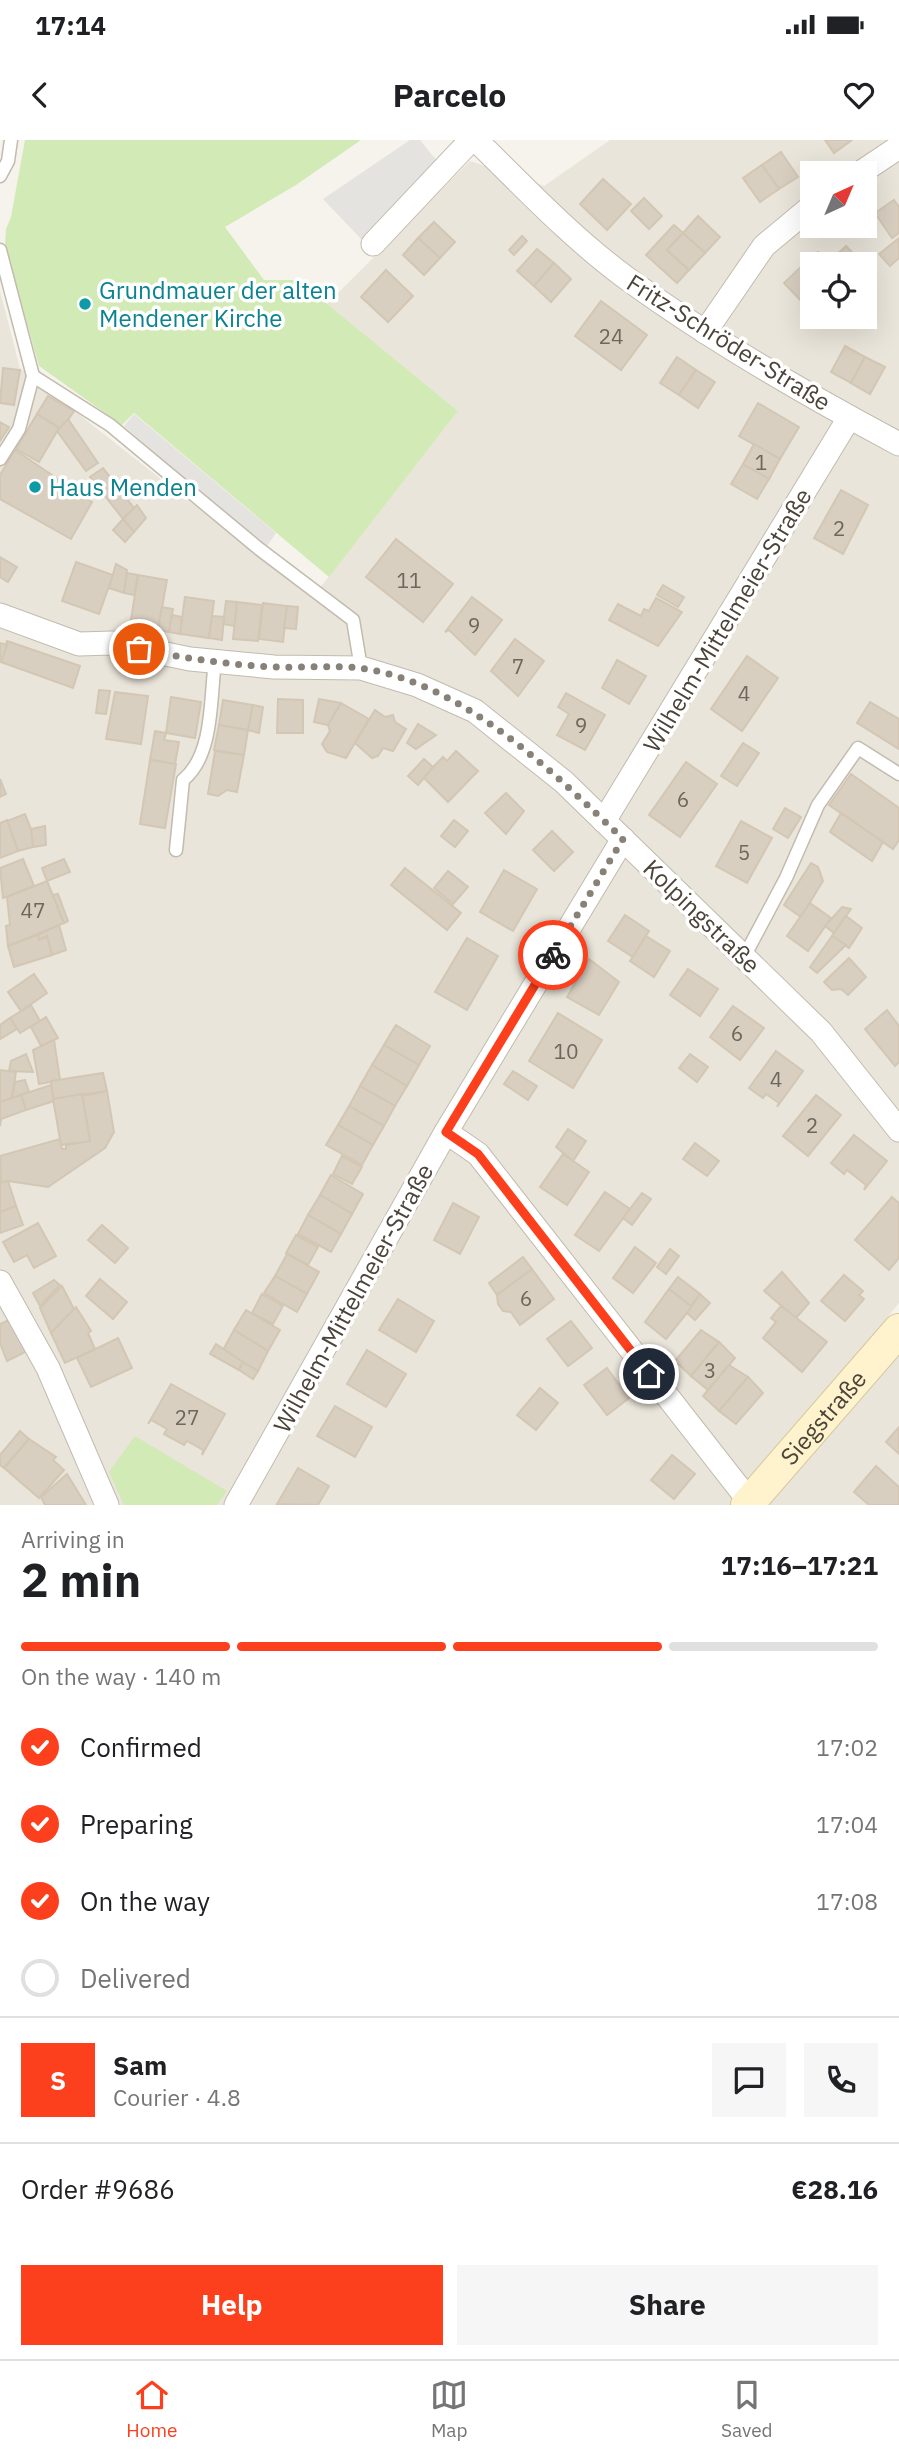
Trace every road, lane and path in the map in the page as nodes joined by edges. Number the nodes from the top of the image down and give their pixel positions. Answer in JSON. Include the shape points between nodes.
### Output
{"nodes":[{"id":1,"x":11,"y":140,"type":"edge"},
{"id":2,"x":473,"y":140,"type":"edge"},
{"id":3,"x":899,"y":147,"type":"edge"},
{"id":4,"x":877,"y":162,"type":"edge"},
{"id":5,"x":0,"y":176,"type":"edge"},
{"id":6,"x":800,"y":216,"type":"edge"},
{"id":7,"x":373,"y":244,"type":"dead end"},
{"id":8,"x":0,"y":250,"type":"edge"},
{"id":9,"x":705,"y":332,"type":"junction"},
{"id":10,"x":33,"y":376,"type":"junction"},
{"id":11,"x":849,"y":418,"type":"junction"},
{"id":12,"x":899,"y":444,"type":"edge"},
{"id":13,"x":0,"y":459,"type":"edge"},
{"id":14,"x":0,"y":615,"type":"edge"},
{"id":15,"x":215,"y":661,"type":"junction"},
{"id":16,"x":361,"y":668,"type":"junction"},
{"id":17,"x":899,"y":774,"type":"edge"},
{"id":18,"x":604,"y":821,"type":"junction"},
{"id":19,"x":623,"y":839,"type":"junction"},
{"id":20,"x":176,"y":850,"type":"dead end"},
{"id":21,"x":744,"y":957,"type":"junction"},
{"id":22,"x":899,"y":1130,"type":"edge"},
{"id":23,"x":446,"y":1132,"type":"junction"},
{"id":24,"x":0,"y":1282,"type":"edge"},
{"id":25,"x":899,"y":1331,"type":"edge"},
{"id":26,"x":749,"y":1504,"type":"edge"},
{"id":27,"x":107,"y":1505,"type":"edge"},
{"id":28,"x":236,"y":1505,"type":"edge"}],
"edges":[{"from":1,"to":5,"type":"lane","via":[[8,162]]},
{"from":2,"to":7,"type":"street","name":"Fritz-Schröder-Straße"},
{"from":2,"to":9,"type":"street","name":"Fritz-Schröder-Straße","via":[[624,276]]},
{"from":3,"to":4,"type":"street"},
{"from":6,"to":9,"type":"street","via":[[764,246]]},
{"from":8,"to":10,"type":"lane"},
{"from":9,"to":11,"type":"street","name":"Fritz-Schröder-Straße"},
{"from":10,"to":13,"type":"lane","via":[[19,429]]},
{"from":10,"to":16,"type":"lane","via":[[110,425],[353,620]]},
{"from":11,"to":12,"type":"street","name":"Fritz-Schröder-Straße"},
{"from":11,"to":18,"type":"street","name":"Wilhelm-Mittelmeier-Straße"},
{"from":14,"to":15,"type":"street","name":"Kolpingstraße","via":[[79,644],[113,643]]},
{"from":15,"to":16,"type":"street","name":"Kolpingstraße"},
{"from":15,"to":20,"type":"lane","via":[[203,752],[194,771],[183,780]]},
{"from":16,"to":18,"type":"street","name":"Kolpingstraße","via":[[417,685],[475,711],[564,782]]},
{"from":17,"to":21,"type":"lane","via":[[858,748],[818,805]]},
{"from":18,"to":19,"type":"street","name":"Kolpingstraße"},
{"from":19,"to":21,"type":"street","name":"Kolpingstraße"},
{"from":19,"to":23,"type":"street","name":"Wilhelm-Mittelmeier-Straße"},
{"from":21,"to":22,"type":"street","name":"Kolpingstraße","via":[[821,1032]]},
{"from":23,"to":26,"type":"street","via":[[478,1154]]},
{"from":23,"to":28,"type":"street","name":"Wilhelm-Mittelmeier-Straße"},
{"from":24,"to":27,"type":"street","via":[[48,1368]]},
{"from":25,"to":26,"type":"main road","name":"Siegstraße"}]}
